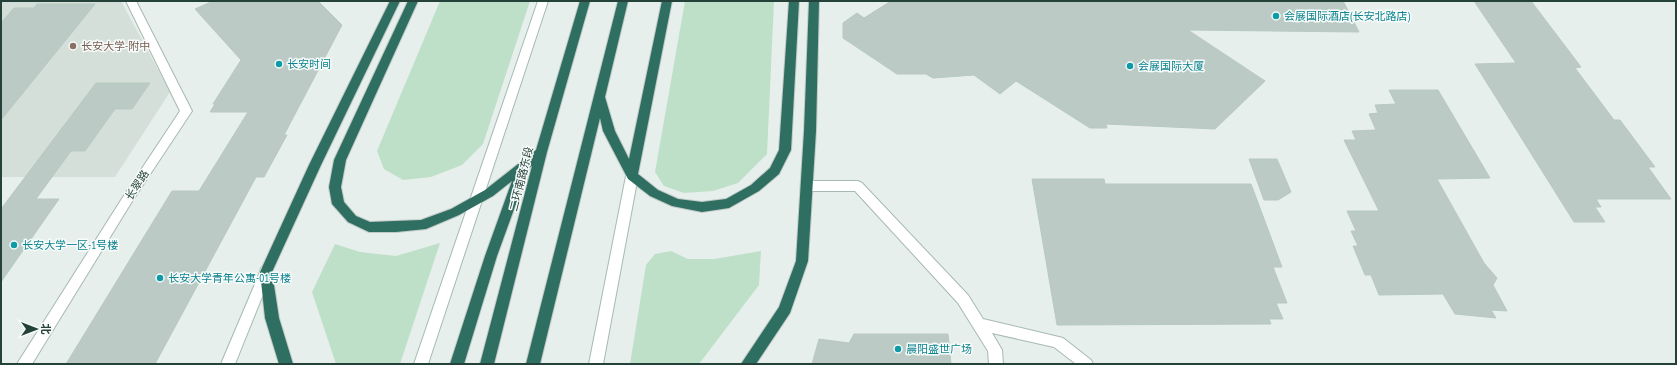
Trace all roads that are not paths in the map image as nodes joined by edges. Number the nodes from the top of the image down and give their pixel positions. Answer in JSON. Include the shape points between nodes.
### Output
{"nodes":[{"id":1,"x":131,"y":1,"type":"edge"},
{"id":2,"x":395,"y":1,"type":"edge"},
{"id":3,"x":413,"y":1,"type":"edge"},
{"id":4,"x":543,"y":1,"type":"edge"},
{"id":5,"x":585,"y":1,"type":"edge"},
{"id":6,"x":623,"y":1,"type":"edge"},
{"id":7,"x":667,"y":1,"type":"edge"},
{"id":8,"x":794,"y":1,"type":"edge"},
{"id":9,"x":814,"y":1,"type":"edge"},
{"id":10,"x":600,"y":97,"type":"junction"},
{"id":11,"x":541,"y":152,"type":"junction"},
{"id":12,"x":525,"y":165,"type":"junction"},
{"id":13,"x":632,"y":176,"type":"junction"},
{"id":14,"x":807,"y":186,"type":"junction"},
{"id":15,"x":476,"y":200,"type":"junction"},
{"id":16,"x":266,"y":272,"type":"junction"},
{"id":17,"x":979,"y":324,"type":"junction"},
{"id":18,"x":24,"y":364,"type":"edge"},
{"id":19,"x":228,"y":364,"type":"edge"},
{"id":20,"x":286,"y":364,"type":"edge"},
{"id":21,"x":420,"y":364,"type":"edge"},
{"id":22,"x":457,"y":364,"type":"edge"},
{"id":23,"x":487,"y":364,"type":"edge"},
{"id":24,"x":533,"y":364,"type":"edge"},
{"id":25,"x":596,"y":364,"type":"edge"},
{"id":26,"x":748,"y":364,"type":"edge"},
{"id":27,"x":996,"y":364,"type":"edge"},
{"id":28,"x":1086,"y":364,"type":"edge"}],
"edges":[{"from":1,"to":18,"type":"main road","name":"长翠路","via":[[186,111]]},
{"from":2,"to":16,"type":"highway"},
{"from":3,"to":15,"type":"highway","via":[[340,160],[335,187],[338,204],[352,219],[369,227],[396,227],[422,225],[455,212]]},
{"from":4,"to":15,"type":"main road"},
{"from":5,"to":11,"type":"highway","name":"二环南路东段"},
{"from":6,"to":10,"type":"highway"},
{"from":7,"to":13,"type":"highway"},
{"from":8,"to":13,"type":"highway","via":[[785,150],[775,171],[755,188],[729,203],[702,207],[676,203],[654,193]]},
{"from":9,"to":14,"type":"highway"},
{"from":10,"to":13,"type":"highway","via":[[608,130]]},
{"from":10,"to":24,"type":"highway"},
{"from":11,"to":12,"type":"highway"},
{"from":11,"to":23,"type":"highway","name":"二环南路东段"},
{"from":12,"to":15,"type":"highway"},
{"from":12,"to":22,"type":"highway","via":[[491,256]]},
{"from":13,"to":25,"type":"main road"},
{"from":14,"to":17,"type":"main road","via":[[858,186],[963,299]]},
{"from":14,"to":26,"type":"highway","via":[[802,261],[785,309]]},
{"from":15,"to":21,"type":"main road"},
{"from":16,"to":19,"type":"main road"},
{"from":16,"to":20,"type":"highway","via":[[272,318]]},
{"from":17,"to":27,"type":"main road","via":[[995,350]]},
{"from":17,"to":28,"type":"main road","via":[[1058,342]]}]}
